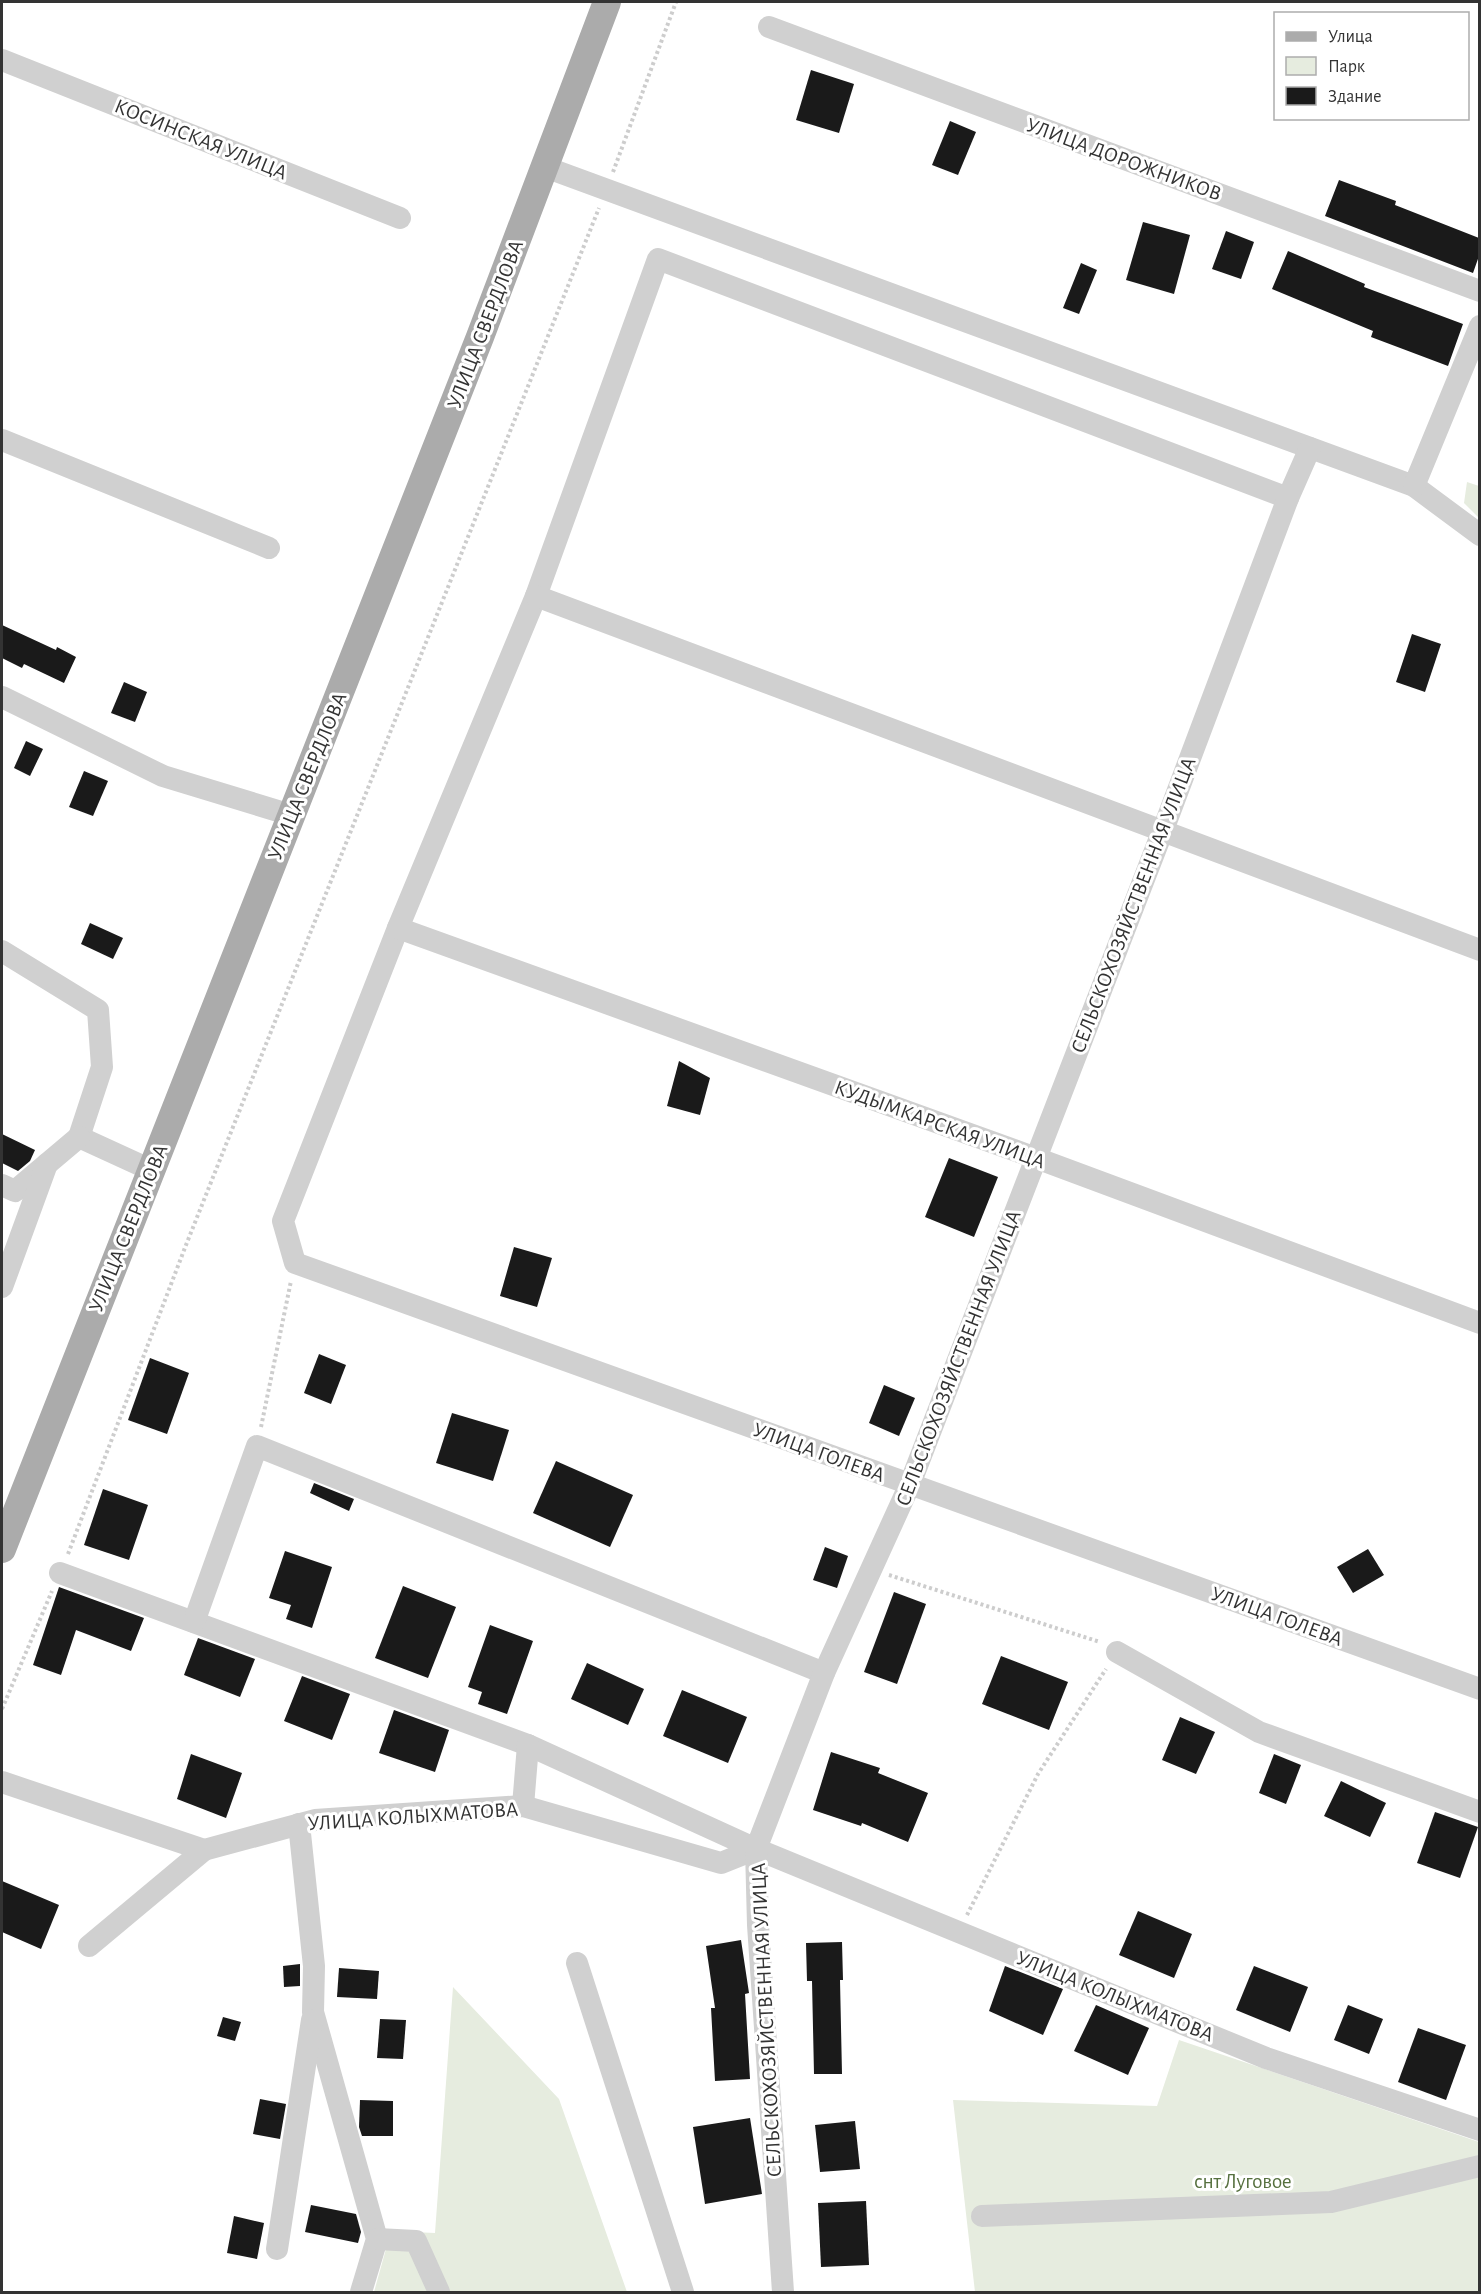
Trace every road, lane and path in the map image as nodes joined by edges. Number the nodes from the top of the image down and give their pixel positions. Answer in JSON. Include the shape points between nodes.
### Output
{"nodes":[{"id":1,"x":607,"y":2,"type":"edge"},
{"id":2,"x":676,"y":2,"type":"edge"},
{"id":3,"x":769,"y":27,"type":"dead end"},
{"id":4,"x":2,"y":60,"type":"edge"},
{"id":5,"x":544,"y":167,"type":"junction"},
{"id":6,"x":606,"y":189,"type":"junction"},
{"id":7,"x":400,"y":218,"type":"dead end"},
{"id":8,"x":1479,"y":291,"type":"edge"},
{"id":9,"x":1479,"y":326,"type":"edge"},
{"id":10,"x":2,"y":440,"type":"edge"},
{"id":11,"x":1310,"y":448,"type":"junction"},
{"id":12,"x":1414,"y":486,"type":"junction"},
{"id":13,"x":1288,"y":498,"type":"junction"},
{"id":14,"x":1479,"y":535,"type":"edge"},
{"id":15,"x":269,"y":548,"type":"dead end"},
{"id":16,"x":536,"y":596,"type":"junction"},
{"id":17,"x":2,"y":697,"type":"edge"},
{"id":18,"x":291,"y":815,"type":"junction"},
{"id":19,"x":1163,"y":830,"type":"junction"},
{"id":20,"x":398,"y":928,"type":"junction"},
{"id":21,"x":1479,"y":950,"type":"edge"},
{"id":22,"x":2,"y":951,"type":"edge"},
{"id":23,"x":79,"y":1137,"type":"junction"},
{"id":24,"x":1036,"y":1158,"type":"junction"},
{"id":25,"x":47,"y":1164,"type":"junction"},
{"id":26,"x":151,"y":1170,"type":"junction"},
{"id":27,"x":2,"y":1185,"type":"edge"},
{"id":28,"x":295,"y":1263,"type":"junction"},
{"id":29,"x":2,"y":1287,"type":"edge"},
{"id":30,"x":1479,"y":1323,"type":"edge"},
{"id":31,"x":257,"y":1446,"type":"junction"},
{"id":32,"x":910,"y":1484,"type":"junction"},
{"id":33,"x":2,"y":1549,"type":"edge"},
{"id":34,"x":872,"y":1569,"type":"junction"},
{"id":35,"x":60,"y":1573,"type":"junction"},
{"id":36,"x":194,"y":1622,"type":"junction"},
{"id":37,"x":1118,"y":1652,"type":"junction"},
{"id":38,"x":824,"y":1673,"type":"junction"},
{"id":39,"x":1479,"y":1689,"type":"edge"},
{"id":40,"x":2,"y":1709,"type":"edge"},
{"id":41,"x":528,"y":1745,"type":"junction"},
{"id":42,"x":2,"y":1782,"type":"edge"},
{"id":43,"x":523,"y":1806,"type":"junction"},
{"id":44,"x":1479,"y":1812,"type":"edge"},
{"id":45,"x":299,"y":1824,"type":"junction"},
{"id":46,"x":756,"y":1848,"type":"junction"},
{"id":47,"x":204,"y":1850,"type":"junction"},
{"id":48,"x":959,"y":1932,"type":"junction"},
{"id":49,"x":89,"y":1946,"type":"dead end"},
{"id":50,"x":577,"y":1964,"type":"dead end"},
{"id":51,"x":313,"y":2012,"type":"junction"},
{"id":52,"x":1479,"y":2130,"type":"edge"},
{"id":53,"x":1479,"y":2166,"type":"edge"},
{"id":54,"x":982,"y":2216,"type":"dead end"},
{"id":55,"x":377,"y":2239,"type":"junction"},
{"id":56,"x":277,"y":2249,"type":"dead end"},
{"id":57,"x":361,"y":2292,"type":"edge"},
{"id":58,"x":439,"y":2292,"type":"edge"},
{"id":59,"x":683,"y":2292,"type":"edge"},
{"id":60,"x":783,"y":2292,"type":"edge"}],
"edges":[{"from":1,"to":5,"type":"main road","name":"УЛИЦА СВЕРДЛОВА"},
{"from":2,"to":6,"type":"path"},
{"from":3,"to":8,"type":"street","name":"УЛИЦА ДОРОЖНИКОВ"},
{"from":4,"to":7,"type":"street","name":"КОСИНСКАЯ УЛИЦА"},
{"from":5,"to":6,"type":"street"},
{"from":5,"to":18,"type":"main road","name":"УЛИЦА СВЕРДЛОВА"},
{"from":6,"to":11,"type":"street"},
{"from":6,"to":35,"type":"path","via":[[190,1234]]},
{"from":9,"to":12,"type":"street"},
{"from":10,"to":15,"type":"street"},
{"from":11,"to":12,"type":"street"},
{"from":11,"to":13,"type":"street","name":"СЕЛЬСКОХОЗЯЙСТВЕННАЯ УЛИЦА"},
{"from":12,"to":14,"type":"street"},
{"from":13,"to":16,"type":"street","via":[[658,259]]},
{"from":13,"to":19,"type":"street","name":"СЕЛЬСКОХОЗЯЙСТВЕННАЯ УЛИЦА"},
{"from":16,"to":19,"type":"street"},
{"from":16,"to":20,"type":"street"},
{"from":17,"to":18,"type":"street","via":[[163,776]]},
{"from":18,"to":26,"type":"main road","name":"УЛИЦА СВЕРДЛОВА"},
{"from":19,"to":21,"type":"street"},
{"from":19,"to":24,"type":"street","name":"СЕЛЬСКОХОЗЯЙСТВЕННАЯ УЛИЦА"},
{"from":20,"to":24,"type":"street","name":"КУДЫМКАРСКАЯ УЛИЦА"},
{"from":20,"to":28,"type":"street","via":[[283,1221]]},
{"from":22,"to":23,"type":"street","via":[[98,1010],[102,1067]]},
{"from":23,"to":25,"type":"street"},
{"from":23,"to":26,"type":"street"},
{"from":24,"to":30,"type":"street","name":"КУДЫМКАРСКАЯ УЛИЦА"},
{"from":24,"to":32,"type":"street","name":"СЕЛЬСКОХОЗЯЙСТВЕННАЯ УЛИЦА"},
{"from":25,"to":27,"type":"street","via":[[15,1191]]},
{"from":25,"to":29,"type":"street"},
{"from":26,"to":33,"type":"main road","name":"УЛИЦА СВЕРДЛОВА"},
{"from":28,"to":31,"type":"path"},
{"from":28,"to":32,"type":"street","name":"УЛИЦА ГОЛЕВА"},
{"from":31,"to":36,"type":"street"},
{"from":31,"to":38,"type":"street"},
{"from":32,"to":34,"type":"street","name":"СЕЛЬСКОХОЗЯЙСТВЕННАЯ УЛИЦА"},
{"from":32,"to":39,"type":"street","name":"УЛИЦА ГОЛЕВА"},
{"from":34,"to":37,"type":"path","via":[[1098,1641]]},
{"from":34,"to":38,"type":"street","name":"СЕЛЬСКОХОЗЯЙСТВЕННАЯ УЛИЦА"},
{"from":35,"to":36,"type":"street","name":"УЛИЦА КОЛЫХМАТОВА"},
{"from":35,"to":40,"type":"path"},
{"from":36,"to":41,"type":"street","name":"УЛИЦА КОЛЫХМАТОВА"},
{"from":37,"to":44,"type":"street","via":[[1259,1732]]},
{"from":37,"to":48,"type":"path","via":[[1038,1774]]},
{"from":38,"to":46,"type":"street","name":"СЕЛЬСКОХОЗЯЙСТВЕННАЯ УЛИЦА"},
{"from":41,"to":43,"type":"street"},
{"from":41,"to":46,"type":"street","name":"УЛИЦА КОЛЫХМАТОВА"},
{"from":42,"to":47,"type":"street"},
{"from":43,"to":45,"type":"street","name":"УЛИЦА КОЛЫХМАТОВА"},
{"from":43,"to":46,"type":"street","name":"УЛИЦА КОЛЫХМАТОВА","via":[[721,1863]]},
{"from":45,"to":47,"type":"street","name":"УЛИЦА КОЛЫХМАТОВА"},
{"from":45,"to":51,"type":"street","via":[[314,1966]]},
{"from":46,"to":48,"type":"street","name":"УЛИЦА КОЛЫХМАТОВА"},
{"from":46,"to":60,"type":"street","name":"СЕЛЬСКОХОЗЯЙСТВЕННАЯ УЛИЦА"},
{"from":47,"to":49,"type":"street"},
{"from":48,"to":52,"type":"street","name":"УЛИЦА КОЛЫХМАТОВА","via":[[1266,2058]]},
{"from":50,"to":59,"type":"street"},
{"from":51,"to":55,"type":"street"},
{"from":51,"to":56,"type":"street"},
{"from":53,"to":54,"type":"street","via":[[1331,2202]]},
{"from":55,"to":57,"type":"street"},
{"from":55,"to":58,"type":"street","via":[[416,2241]]}]}
